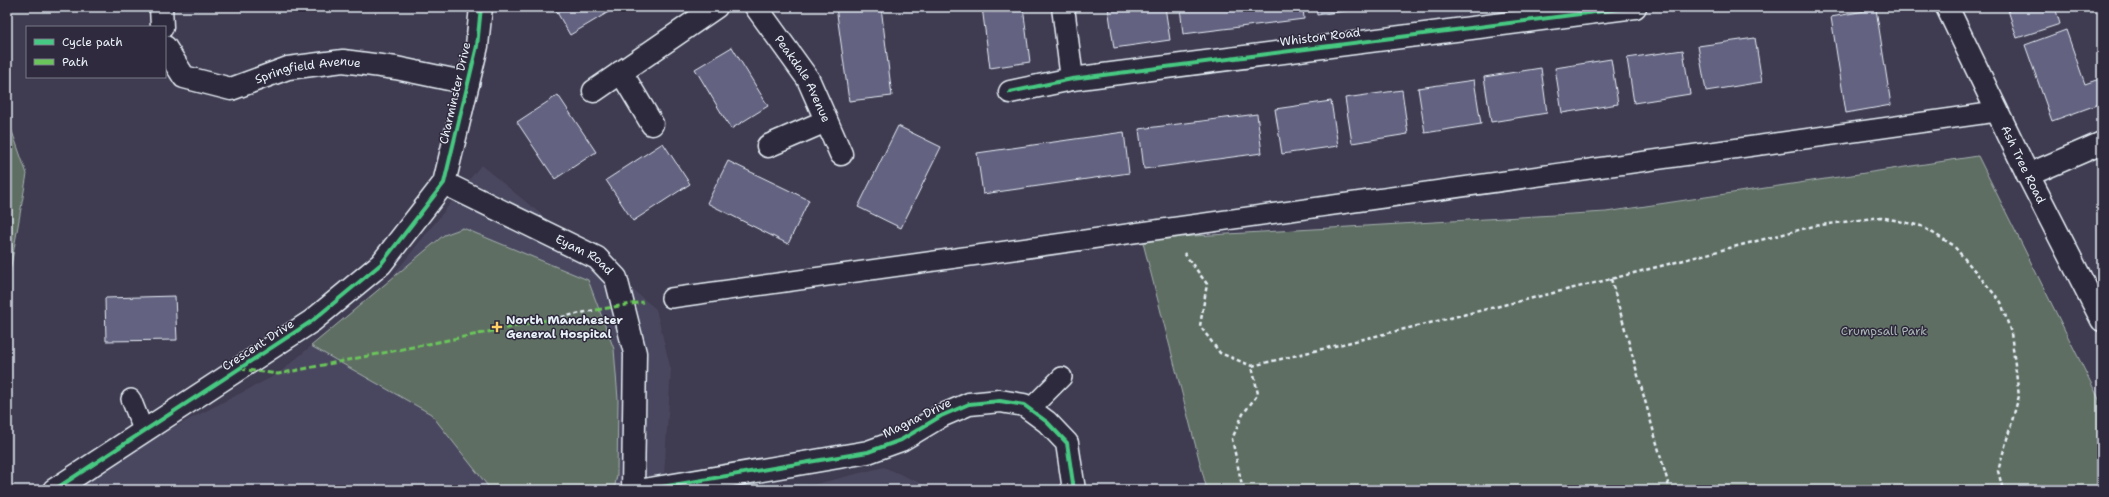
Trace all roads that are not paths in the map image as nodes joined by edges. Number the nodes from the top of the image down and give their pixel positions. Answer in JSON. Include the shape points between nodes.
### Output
{"nodes":[{"id":1,"x":161,"y":7,"type":"edge"},
{"id":2,"x":481,"y":7,"type":"edge"},
{"id":3,"x":716,"y":7,"type":"edge"},
{"id":4,"x":756,"y":7,"type":"edge"},
{"id":5,"x":1063,"y":7,"type":"edge"},
{"id":6,"x":1635,"y":7,"type":"edge"},
{"id":7,"x":1947,"y":7,"type":"edge"},
{"id":8,"x":162,"y":26,"type":"edge"},
{"id":9,"x":166,"y":49,"type":"edge"},
{"id":10,"x":621,"y":72,"type":"junction"},
{"id":11,"x":1072,"y":79,"type":"junction"},
{"id":12,"x":468,"y":83,"type":"junction"},
{"id":13,"x":594,"y":91,"type":"dead end"},
{"id":14,"x":1010,"y":92,"type":"dead end"},
{"id":15,"x":1996,"y":112,"type":"junction"},
{"id":16,"x":826,"y":121,"type":"junction"},
{"id":17,"x":652,"y":124,"type":"dead end"},
{"id":18,"x":2102,"y":143,"type":"edge"},
{"id":19,"x":768,"y":146,"type":"dead end"},
{"id":20,"x":841,"y":154,"type":"dead end"},
{"id":21,"x":2028,"y":175,"type":"junction"},
{"id":22,"x":444,"y":184,"type":"junction"},
{"id":23,"x":671,"y":298,"type":"dead end"},
{"id":24,"x":2102,"y":320,"type":"edge"},
{"id":25,"x":1062,"y":377,"type":"dead end"},
{"id":26,"x":131,"y":399,"type":"dead end"},
{"id":27,"x":1030,"y":409,"type":"junction"},
{"id":28,"x":144,"y":432,"type":"junction"},
{"id":29,"x":54,"y":490,"type":"edge"},
{"id":30,"x":633,"y":490,"type":"edge"},
{"id":31,"x":644,"y":490,"type":"edge"},
{"id":32,"x":1074,"y":490,"type":"edge"}],
"edges":[{"from":1,"to":8,"type":"street"},
{"from":2,"to":12,"type":"street","name":"Charminster Drive","via":[[477,46]]},
{"from":3,"to":10,"type":"street"},
{"from":4,"to":16,"type":"street","name":"Peakdale Avenue","via":[[808,79]]},
{"from":5,"to":11,"type":"street"},
{"from":6,"to":11,"type":"street","name":"Whiston Road"},
{"from":7,"to":15,"type":"street","name":"Ash Tree Road"},
{"from":9,"to":12,"type":"street","name":"Springfield Avenue","via":[[184,77],[231,89],[288,68],[343,61],[396,68]]},
{"from":10,"to":13,"type":"street"},
{"from":10,"to":17,"type":"street"},
{"from":11,"to":14,"type":"street","name":"Whiston Road"},
{"from":12,"to":22,"type":"street","name":"Charminster Drive"},
{"from":15,"to":21,"type":"street","name":"Ash Tree Road"},
{"from":15,"to":23,"type":"lane"},
{"from":16,"to":19,"type":"street"},
{"from":16,"to":20,"type":"street","name":"Peakdale Avenue"},
{"from":18,"to":21,"type":"street"},
{"from":21,"to":24,"type":"street","name":"Ash Tree Road"},
{"from":22,"to":28,"type":"street","name":"Crescent Drive","via":[[381,264],[318,316]]},
{"from":22,"to":30,"type":"street","name":"Eyam Road","via":[[597,258],[616,278],[635,353]]},
{"from":25,"to":27,"type":"lane"},
{"from":26,"to":28,"type":"lane"},
{"from":27,"to":31,"type":"street","name":"Magna Drive","via":[[1024,405],[1000,400],[969,404],[940,416],[901,440],[868,452]]},
{"from":27,"to":32,"type":"street","name":"Magna Drive","via":[[1047,422],[1066,443]]},
{"from":28,"to":29,"type":"street","name":"Crescent Drive"}]}
